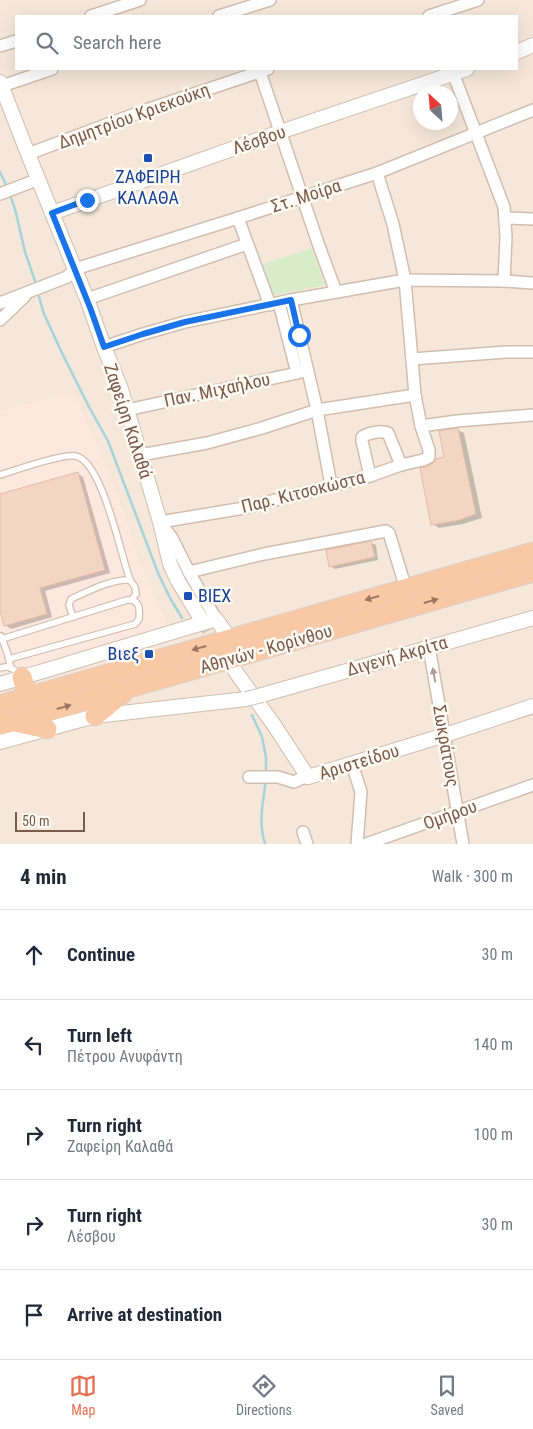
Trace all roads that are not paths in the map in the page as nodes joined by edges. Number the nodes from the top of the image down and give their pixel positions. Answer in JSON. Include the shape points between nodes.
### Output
{"nodes":[{"id":1,"x":140,"y":0,"type":"edge"},
{"id":2,"x":270,"y":0,"type":"edge"},
{"id":3,"x":478,"y":0,"type":"edge"},
{"id":4,"x":239,"y":9,"type":"edge"},
{"id":5,"x":94,"y":15,"type":"edge"},
{"id":6,"x":222,"y":15,"type":"edge"},
{"id":7,"x":432,"y":15,"type":"edge"},
{"id":8,"x":15,"y":41,"type":"edge"},
{"id":9,"x":533,"y":45,"type":"edge"},
{"id":10,"x":0,"y":46,"type":"edge"},
{"id":11,"x":518,"y":52,"type":"edge"},
{"id":12,"x":50,"y":70,"type":"edge"},
{"id":13,"x":262,"y":70,"type":"edge"},
{"id":14,"x":460,"y":71,"type":"edge"},
{"id":15,"x":2,"y":90,"type":"edge"},
{"id":16,"x":533,"y":110,"type":"edge"},
{"id":17,"x":280,"y":132,"type":"junction"},
{"id":18,"x":476,"y":133,"type":"junction"},
{"id":19,"x":28,"y":154,"type":"junction"},
{"id":20,"x":377,"y":173,"type":"junction"},
{"id":21,"x":39,"y":179,"type":"junction"},
{"id":22,"x":0,"y":194,"type":"edge"},
{"id":23,"x":302,"y":197,"type":"junction"},
{"id":24,"x":52,"y":213,"type":"junction"},
{"id":25,"x":238,"y":218,"type":"junction"},
{"id":26,"x":506,"y":218,"type":"junction"},
{"id":27,"x":533,"y":219,"type":"edge"},
{"id":28,"x":247,"y":244,"type":"junction"},
{"id":29,"x":75,"y":269,"type":"junction"},
{"id":30,"x":405,"y":280,"type":"junction"},
{"id":31,"x":504,"y":281,"type":"junction"},
{"id":32,"x":533,"y":283,"type":"edge"},
{"id":33,"x":336,"y":292,"type":"junction"},
{"id":34,"x":28,"y":293,"type":"junction"},
{"id":35,"x":87,"y":299,"type":"junction"},
{"id":36,"x":291,"y":300,"type":"junction"},
{"id":37,"x":0,"y":303,"type":"edge"},
{"id":38,"x":275,"y":304,"type":"junction"},
{"id":39,"x":0,"y":320,"type":"edge"},
{"id":40,"x":104,"y":347,"type":"junction"},
{"id":41,"x":533,"y":352,"type":"edge"},
{"id":42,"x":412,"y":360,"type":"junction"},
{"id":43,"x":302,"y":371,"type":"junction"},
{"id":44,"x":415,"y":395,"type":"junction"},
{"id":45,"x":127,"y":410,"type":"junction"},
{"id":46,"x":317,"y":410,"type":"junction"},
{"id":47,"x":533,"y":414,"type":"edge"},
{"id":48,"x":421,"y":426,"type":"junction"},
{"id":49,"x":140,"y":455,"type":"junction"},
{"id":50,"x":401,"y":465,"type":"junction"},
{"id":51,"x":0,"y":475,"type":"edge"},
{"id":52,"x":370,"y":476,"type":"junction"},
{"id":53,"x":331,"y":485,"type":"junction"},
{"id":54,"x":160,"y":522,"type":"junction"},
{"id":55,"x":533,"y":540,"type":"edge"},
{"id":56,"x":533,"y":552,"type":"edge"},
{"id":57,"x":189,"y":572,"type":"junction"},
{"id":58,"x":533,"y":572,"type":"edge"},
{"id":59,"x":453,"y":575,"type":"junction"},
{"id":60,"x":130,"y":580,"type":"junction"},
{"id":61,"x":533,"y":586,"type":"edge"},
{"id":62,"x":406,"y":589,"type":"junction"},
{"id":63,"x":472,"y":590,"type":"junction"},
{"id":64,"x":132,"y":599,"type":"junction"},
{"id":65,"x":73,"y":617,"type":"junction"},
{"id":66,"x":533,"y":618,"type":"edge"},
{"id":67,"x":201,"y":619,"type":"tunnel mouth"},
{"id":68,"x":216,"y":619,"type":"junction"},
{"id":69,"x":1,"y":637,"type":"edge"},
{"id":70,"x":230,"y":639,"type":"junction"},
{"id":71,"x":429,"y":647,"type":"junction"},
{"id":72,"x":9,"y":658,"type":"junction"},
{"id":73,"x":0,"y":668,"type":"edge"},
{"id":74,"x":235,"y":671,"type":"dead end"},
{"id":75,"x":16,"y":672,"type":"junction"},
{"id":76,"x":0,"y":684,"type":"edge"},
{"id":77,"x":130,"y":688,"type":"junction"},
{"id":78,"x":28,"y":697,"type":"junction"},
{"id":79,"x":0,"y":705,"type":"edge"},
{"id":80,"x":533,"y":706,"type":"edge"},
{"id":81,"x":95,"y":716,"type":"junction"},
{"id":82,"x":7,"y":723,"type":"edge"},
{"id":83,"x":47,"y":729,"type":"junction"},
{"id":84,"x":445,"y":735,"type":"junction"},
{"id":85,"x":0,"y":742,"type":"edge"},
{"id":86,"x":352,"y":764,"type":"junction"},
{"id":87,"x":253,"y":776,"type":"dead end"},
{"id":88,"x":308,"y":778,"type":"junction"},
{"id":89,"x":533,"y":785,"type":"edge"},
{"id":90,"x":457,"y":812,"type":"junction"},
{"id":91,"x":303,"y":832,"type":"dead end"},
{"id":92,"x":307,"y":844,"type":"edge"},
{"id":93,"x":357,"y":844,"type":"edge"},
{"id":94,"x":366,"y":844,"type":"edge"},
{"id":95,"x":463,"y":844,"type":"edge"}],
"edges":[{"from":1,"to":5,"type":"street"},
{"from":2,"to":4,"type":"street"},
{"from":3,"to":7,"type":"street"},
{"from":4,"to":6,"type":"street"},
{"from":8,"to":10,"type":"street"},
{"from":9,"to":11,"type":"street"},
{"from":12,"to":15,"type":"street"},
{"from":13,"to":17,"type":"street"},
{"from":13,"to":19,"type":"street","name":"Δημητρίου Κριεκούκη"},
{"from":14,"to":17,"type":"street","name":"Λέσβου"},
{"from":14,"to":18,"type":"street"},
{"from":15,"to":19,"type":"street","name":"Ζαφείρη Καλαθά"},
{"from":16,"to":18,"type":"street","name":"Στ. Μοίρα"},
{"from":17,"to":23,"type":"street"},
{"from":17,"to":24,"type":"street","name":"Λέσβου"},
{"from":18,"to":20,"type":"street","name":"Στ. Μοίρα"},
{"from":18,"to":26,"type":"street"},
{"from":19,"to":21,"type":"street","name":"Ζαφείρη Καλαθά"},
{"from":20,"to":23,"type":"street","name":"Στ. Μοίρα"},
{"from":20,"to":30,"type":"street","via":[[394,224]]},
{"from":21,"to":22,"type":"street"},
{"from":21,"to":24,"type":"street","name":"Ζαφείρη Καλαθά"},
{"from":23,"to":25,"type":"street","name":"Στ. Μοίρα"},
{"from":23,"to":33,"type":"street"},
{"from":24,"to":29,"type":"street","name":"Ζαφείρη Καλαθά"},
{"from":25,"to":28,"type":"street"},
{"from":25,"to":29,"type":"street","name":"Στ. Μοίρα"},
{"from":26,"to":27,"type":"street"},
{"from":26,"to":31,"type":"street"},
{"from":28,"to":35,"type":"street"},
{"from":28,"to":38,"type":"street"},
{"from":29,"to":34,"type":"street","name":"Στ. Μοίρα","via":[[67,277]]},
{"from":29,"to":35,"type":"street","name":"Ζαφείρη Καλαθά"},
{"from":30,"to":31,"type":"street"},
{"from":30,"to":33,"type":"street"},
{"from":30,"to":42,"type":"street"},
{"from":31,"to":32,"type":"street"},
{"from":33,"to":36,"type":"street"},
{"from":34,"to":37,"type":"street","name":"Στ. Μοίρα"},
{"from":34,"to":39,"type":"street"},
{"from":35,"to":40,"type":"street","name":"Ζαφείρη Καλαθά"},
{"from":36,"to":38,"type":"street"},
{"from":36,"to":43,"type":"street"},
{"from":38,"to":40,"type":"street","via":[[185,322]]},
{"from":38,"to":43,"type":"street"},
{"from":40,"to":45,"type":"street","name":"Ζαφείρη Καλαθά"},
{"from":41,"to":42,"type":"street"},
{"from":42,"to":44,"type":"street"},
{"from":43,"to":45,"type":"street","name":"Παν. Μιχαήλου"},
{"from":43,"to":46,"type":"street"},
{"from":44,"to":46,"type":"street"},
{"from":44,"to":48,"type":"street"},
{"from":45,"to":49,"type":"street","name":"Ζαφείρη Καλαθά"},
{"from":46,"to":49,"type":"street","via":[[207,442]]},
{"from":46,"to":53,"type":"street"},
{"from":47,"to":48,"type":"street"},
{"from":48,"to":50,"type":"street","name":"Παρ. Κιτσοκώστα","via":[[430,450],[429,457]]},
{"from":49,"to":54,"type":"street","name":"Ζαφείρη Καλαθά"},
{"from":50,"to":52,"type":"street","name":"Παρ. Κιτσοκώστα"},
{"from":50,"to":52,"type":"street","via":[[388,433],[364,435],[362,441]]},
{"from":51,"to":60,"type":"lane","via":[[59,458],[81,458],[91,467],[100,486]]},
{"from":52,"to":53,"type":"street","name":"Παρ. Κιτσοκώστα"},
{"from":53,"to":54,"type":"street","name":"Παρ. Κιτσοκώστα","via":[[244,508]]},
{"from":54,"to":57,"type":"street"},
{"from":54,"to":67,"type":"street","name":"Ζαφείρη Καλαθά","via":[[170,564]]},
{"from":55,"to":59,"type":"highway"},
{"from":56,"to":59,"type":"highway","name":"Αθηνών - Κορίνθου"},
{"from":57,"to":62,"type":"street","via":[[386,530]]},
{"from":57,"to":68,"type":"street"},
{"from":58,"to":63,"type":"highway","name":"Αθηνών - Κορίνθου"},
{"from":59,"to":62,"type":"highway","name":"Αθηνών - Κορίνθου"},
{"from":60,"to":64,"type":"lane","via":[[136,594]]},
{"from":60,"to":65,"type":"lane","via":[[114,581],[71,599],[69,605]]},
{"from":61,"to":63,"type":"highway"},
{"from":62,"to":70,"type":"highway","name":"Αθηνών - Κορίνθου","one_way":true},
{"from":77,"to":63,"type":"highway","name":"Αθηνών - Κορίνθου","one_way":true},
{"from":64,"to":65,"type":"lane"},
{"from":64,"to":72,"type":"lane","via":[[140,608],[139,620],[135,624]]},
{"from":65,"to":69,"type":"lane"},
{"from":66,"to":71,"type":"street","name":"Διγενή Ακρίτα"},
{"from":68,"to":70,"type":"street"},
{"from":68,"to":75,"type":"street"},
{"from":69,"to":72,"type":"lane"},
{"from":70,"to":78,"type":"highway","name":"Αθηνών - Κορίνθου","one_way":true},
{"from":71,"to":81,"type":"street","name":"Διγενή Ακρίτα","bridge":true,"via":[[246,700]]},
{"from":84,"to":71,"type":"street","name":"Σωκράτους","one_way":true},
{"from":72,"to":75,"type":"lane"},
{"from":73,"to":75,"type":"lane","via":[[6,666]]},
{"from":74,"to":88,"type":"street","name":"Αριστείδου"},
{"from":75,"to":76,"type":"street"},
{"from":75,"to":78,"type":"highway"},
{"from":77,"to":81,"type":"highway"},
{"from":82,"to":77,"type":"highway","name":"Αθηνών - Κορίνθου","one_way":true},
{"from":78,"to":79,"type":"highway","name":"Αθηνών - Κορίνθου"},
{"from":80,"to":84,"type":"street","name":"Αριστείδου"},
{"from":81,"to":83,"type":"street","name":"Διγενή Ακρίτα"},
{"from":82,"to":83,"type":"highway"},
{"from":83,"to":85,"type":"street","name":"Διγενή Ακρίτα"},
{"from":84,"to":86,"type":"street","name":"Αριστείδου"},
{"from":84,"to":90,"type":"street","name":"Σωκράτους"},
{"from":86,"to":88,"type":"street","name":"Αριστείδου"},
{"from":86,"to":93,"type":"street","via":[[361,792]]},
{"from":87,"to":88,"type":"street","via":[[274,776],[294,782]]},
{"from":89,"to":90,"type":"street","name":"Ομήρου"},
{"from":90,"to":94,"type":"street","name":"Ομήρου"},
{"from":90,"to":95,"type":"street","name":"Σωκράτους"},
{"from":91,"to":92,"type":"street"}]}
